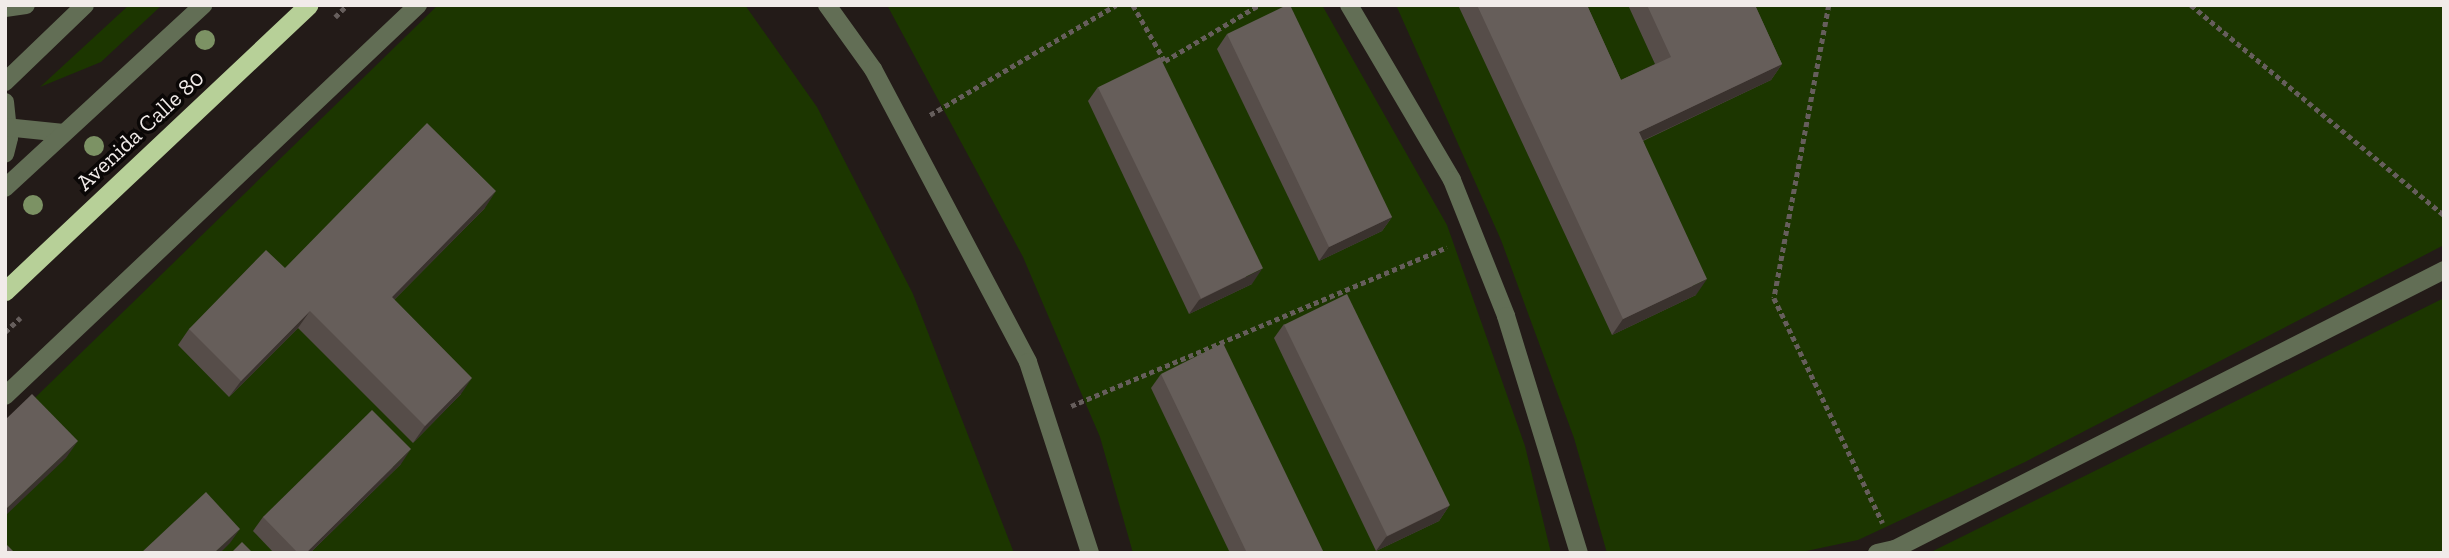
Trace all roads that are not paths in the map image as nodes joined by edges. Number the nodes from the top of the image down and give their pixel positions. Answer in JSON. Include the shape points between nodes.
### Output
{"nodes":[{"id":1,"x":26,"y":5,"type":"edge"},
{"id":2,"x":85,"y":5,"type":"edge"},
{"id":3,"x":203,"y":5,"type":"edge"},
{"id":4,"x":308,"y":5,"type":"edge"},
{"id":5,"x":418,"y":5,"type":"edge"},
{"id":6,"x":827,"y":5,"type":"edge"},
{"id":7,"x":1349,"y":5,"type":"edge"},
{"id":8,"x":5,"y":8,"type":"edge"},
{"id":9,"x":5,"y":82,"type":"edge"},
{"id":10,"x":5,"y":102,"type":"edge"},
{"id":11,"x":7,"y":127,"type":"edge"},
{"id":12,"x":64,"y":133,"type":"junction"},
{"id":13,"x":5,"y":154,"type":"edge"},
{"id":14,"x":5,"y":188,"type":"edge"},
{"id":15,"x":2444,"y":270,"type":"edge"},
{"id":16,"x":5,"y":291,"type":"edge"},
{"id":17,"x":5,"y":397,"type":"edge"},
{"id":18,"x":1889,"y":551,"type":"edge"},
{"id":19,"x":1090,"y":553,"type":"edge"},
{"id":20,"x":1579,"y":553,"type":"edge"}],
"edges":[{"from":1,"to":8,"type":"lane"},
{"from":2,"to":9,"type":"lane"},
{"from":3,"to":12,"type":"lane"},
{"from":4,"to":16,"type":"highway","name":"Avenida Calle 80"},
{"from":5,"to":17,"type":"lane"},
{"from":6,"to":19,"type":"lane","via":[[873,69],[1028,362]]},
{"from":7,"to":20,"type":"lane","via":[[1451,180],[1506,316]]},
{"from":10,"to":11,"type":"lane"},
{"from":11,"to":12,"type":"lane"},
{"from":11,"to":13,"type":"lane"},
{"from":12,"to":14,"type":"lane"},
{"from":15,"to":18,"type":"lane"}]}
